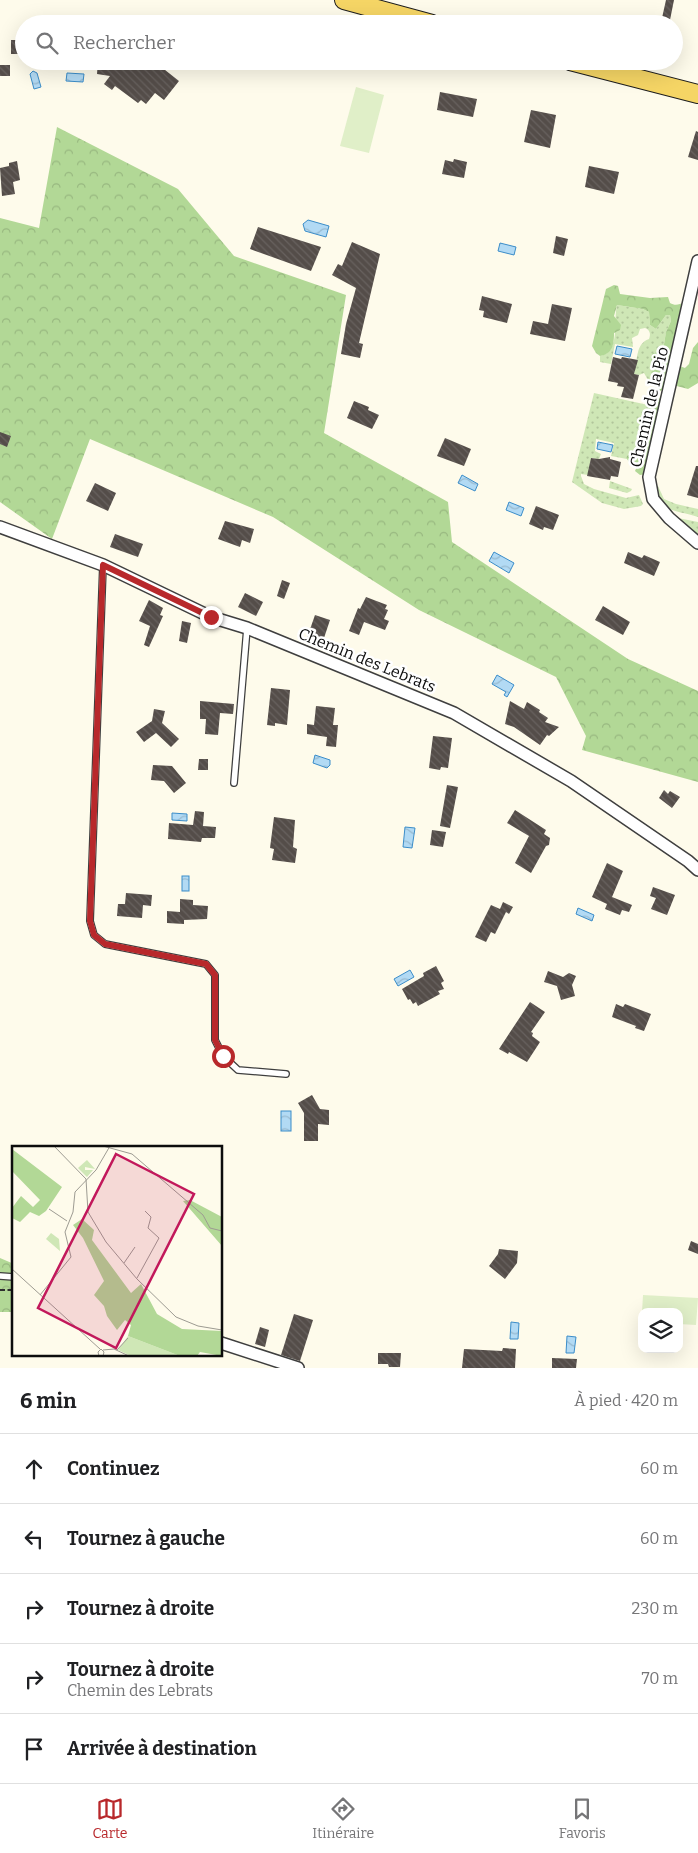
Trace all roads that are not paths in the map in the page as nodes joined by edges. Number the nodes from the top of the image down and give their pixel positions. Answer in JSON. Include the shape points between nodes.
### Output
{"nodes":[{"id":1,"x":344,"y":0,"type":"edge"},
{"id":2,"x":399,"y":15,"type":"edge"},
{"id":3,"x":605,"y":70,"type":"edge"},
{"id":4,"x":698,"y":94,"type":"edge"},
{"id":5,"x":698,"y":261,"type":"edge"},
{"id":6,"x":0,"y":527,"type":"edge"},
{"id":7,"x":698,"y":544,"type":"edge"},
{"id":8,"x":103,"y":565,"type":"junction"},
{"id":9,"x":247,"y":628,"type":"junction"},
{"id":10,"x":234,"y":783,"type":"dead end"},
{"id":11,"x":698,"y":870,"type":"edge"},
{"id":12,"x":286,"y":1074,"type":"dead end"},
{"id":13,"x":222,"y":1343,"type":"edge"},
{"id":14,"x":298,"y":1368,"type":"edge"}],
"edges":[{"from":1,"to":2,"type":"main road"},
{"from":3,"to":4,"type":"main road"},
{"from":5,"to":7,"type":"street","name":"Chemin de la Pio","via":[[649,477],[653,499]]},
{"from":6,"to":8,"type":"street","name":"Chemin des Lebrats"},
{"from":8,"to":9,"type":"street","name":"Chemin des Lebrats","via":[[211,617]]},
{"from":8,"to":12,"type":"lane","via":[[90,921],[94,935],[105,944],[206,964],[215,975],[215,1040],[223,1056],[238,1070]]},
{"from":9,"to":10,"type":"lane"},
{"from":9,"to":11,"type":"street","name":"Chemin des Lebrats","via":[[454,714],[571,781]]},
{"from":13,"to":14,"type":"street"}]}
